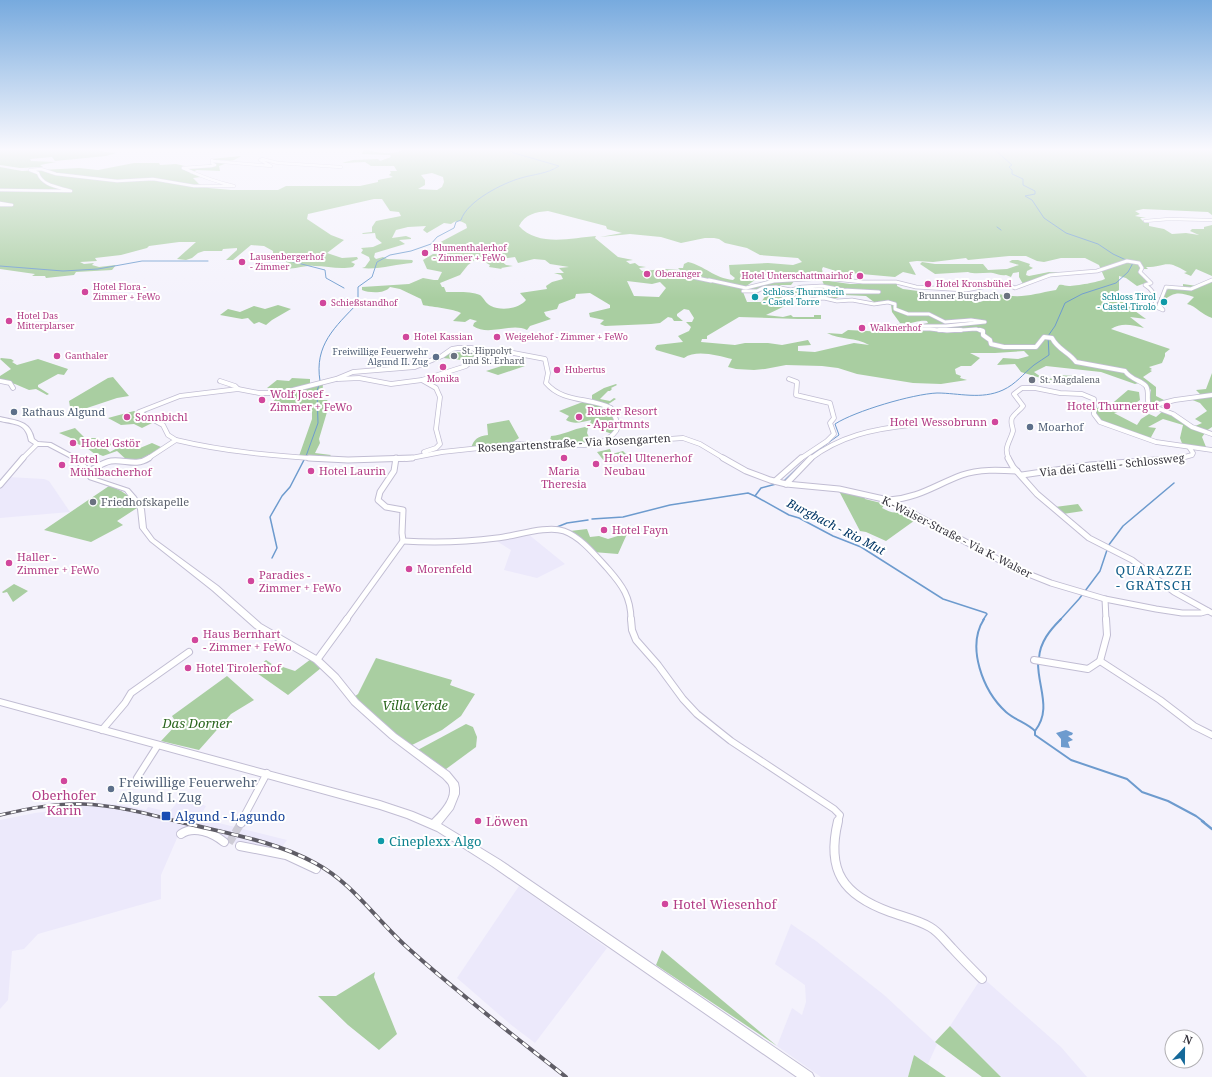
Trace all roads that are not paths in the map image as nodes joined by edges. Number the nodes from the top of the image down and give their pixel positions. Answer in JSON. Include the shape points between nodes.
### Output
{"nodes":[{"id":1,"x":1212,"y":220,"type":"edge"},
{"id":2,"x":1145,"y":221,"type":"dead end"},
{"id":3,"x":660,"y":276,"type":"dead end"},
{"id":4,"x":709,"y":280,"type":"junction"},
{"id":5,"x":1212,"y":280,"type":"edge"},
{"id":6,"x":901,"y":326,"type":"junction"},
{"id":7,"x":890,"y":327,"type":"dead end"},
{"id":8,"x":481,"y":353,"type":"junction"},
{"id":9,"x":336,"y":379,"type":"junction"},
{"id":10,"x":789,"y":379,"type":"dead end"},
{"id":11,"x":422,"y":380,"type":"junction"},
{"id":12,"x":0,"y":381,"type":"edge"},
{"id":13,"x":220,"y":381,"type":"dead end"},
{"id":14,"x":13,"y":388,"type":"dead end"},
{"id":15,"x":238,"y":388,"type":"junction"},
{"id":16,"x":1212,"y":395,"type":"edge"},
{"id":17,"x":1151,"y":406,"type":"junction"},
{"id":18,"x":0,"y":419,"type":"edge"},
{"id":19,"x":910,"y":425,"type":"dead end"},
{"id":20,"x":1212,"y":434,"type":"edge"},
{"id":21,"x":176,"y":440,"type":"junction"},
{"id":22,"x":600,"y":443,"type":"junction"},
{"id":23,"x":38,"y":444,"type":"junction"},
{"id":24,"x":1189,"y":447,"type":"junction"},
{"id":25,"x":1212,"y":450,"type":"edge"},
{"id":26,"x":396,"y":458,"type":"junction"},
{"id":27,"x":1016,"y":471,"type":"junction"},
{"id":28,"x":87,"y":472,"type":"junction"},
{"id":29,"x":1022,"y":475,"type":"junction"},
{"id":30,"x":774,"y":481,"type":"junction"},
{"id":31,"x":786,"y":484,"type":"junction"},
{"id":32,"x":0,"y":485,"type":"edge"},
{"id":33,"x":888,"y":500,"type":"junction"},
{"id":34,"x":403,"y":541,"type":"junction"},
{"id":35,"x":1105,"y":599,"type":"junction"},
{"id":36,"x":1210,"y":612,"type":"edge"},
{"id":37,"x":190,"y":652,"type":"dead end"},
{"id":38,"x":317,"y":660,"type":"junction"},
{"id":39,"x":1038,"y":661,"type":"dead end"},
{"id":40,"x":1100,"y":661,"type":"junction"},
{"id":41,"x":0,"y":702,"type":"edge"},
{"id":42,"x":102,"y":730,"type":"junction"},
{"id":43,"x":1212,"y":735,"type":"edge"},
{"id":44,"x":158,"y":745,"type":"junction"},
{"id":45,"x":267,"y":774,"type":"junction"},
{"id":46,"x":137,"y":778,"type":"dead end"},
{"id":47,"x":241,"y":823,"type":"tunnel mouth"},
{"id":48,"x":434,"y":825,"type":"junction"},
{"id":49,"x":181,"y":834,"type":"dead end"},
{"id":50,"x":224,"y":842,"type":"dead end"},
{"id":51,"x":240,"y":846,"type":"dead end"},
{"id":52,"x":316,"y":869,"type":"dead end"},
{"id":53,"x":982,"y":979,"type":"dead end"},
{"id":54,"x":808,"y":1077,"type":"edge"}],
"edges":[{"from":1,"to":2,"type":"street"},
{"from":3,"to":4,"type":"street","via":[[673,273]]},
{"from":4,"to":5,"type":"street","via":[[746,288],[768,282],[824,278],[896,282],[916,287],[966,290],[1007,284],[1016,288],[1050,275],[1097,271],[1129,261],[1139,263],[1142,268],[1140,272],[1151,283],[1145,285],[1150,288],[1156,299],[1156,307],[1163,310],[1159,305],[1165,296],[1166,287],[1195,288]]},
{"from":4,"to":6,"type":"street","via":[[728,289],[745,292],[778,287],[791,290],[822,286],[843,290],[876,291],[879,292],[827,292],[803,298],[781,299],[824,298],[874,304],[891,303],[895,304],[895,309],[905,314],[929,314],[945,322],[985,322],[946,326]]},
{"from":6,"to":7,"type":"street"},
{"from":6,"to":17,"type":"street","via":[[947,331],[980,330],[991,344],[997,346],[1036,346],[1042,338],[1050,338],[1076,362],[1125,371],[1129,377],[1147,387],[1149,391],[1146,401]]},
{"from":8,"to":9,"type":"street","via":[[471,348],[452,349],[415,368],[353,372]]},
{"from":8,"to":11,"type":"street","via":[[466,366]]},
{"from":8,"to":22,"type":"street","via":[[508,352],[543,358],[549,370],[546,383],[552,390],[610,407],[616,417],[618,430]]},
{"from":9,"to":11,"type":"street","via":[[359,378],[391,384]]},
{"from":9,"to":15,"type":"street","via":[[275,394]]},
{"from":10,"to":30,"type":"street","via":[[797,382],[796,395],[830,404],[834,418],[830,423],[834,434],[801,458],[785,475]]},
{"from":11,"to":26,"type":"street","via":[[433,386],[440,394],[436,430],[440,444],[434,450]]},
{"from":12,"to":14,"type":"street","via":[[10,382]]},
{"from":13,"to":15,"type":"street"},
{"from":15,"to":21,"type":"street","via":[[173,398],[139,412],[163,425],[168,435]]},
{"from":16,"to":17,"type":"street"},
{"from":17,"to":20,"type":"street","via":[[1170,412],[1186,424]]},
{"from":18,"to":23,"type":"main road","via":[[24,426],[29,431],[31,440]]},
{"from":19,"to":31,"type":"street","via":[[880,428],[849,436],[811,457]]},
{"from":21,"to":26,"type":"street","name":"Rosengartenstraße - Via Rosengarten","via":[[261,455],[336,460]]},
{"from":21,"to":28,"type":"street","via":[[144,461],[111,461]]},
{"from":22,"to":26,"type":"street","name":"Rosengartenstraße - Via Rosengarten","via":[[566,446],[513,445]]},
{"from":22,"to":30,"type":"street","name":"Rosengartenstraße - Via Rosengarten","via":[[687,439],[746,471]]},
{"from":23,"to":28,"type":"main road","via":[[59,448],[84,466]]},
{"from":23,"to":32,"type":"street"},
{"from":24,"to":25,"type":"street"},
{"from":24,"to":27,"type":"street","via":[[1156,442],[1100,422],[1093,415],[1094,399],[1087,394],[1024,388],[1014,394],[1023,406],[1012,418],[1014,430],[1005,449]]},
{"from":24,"to":29,"type":"street","name":"Via dei Castelli - Schlossweg","via":[[1192,455],[1179,460],[1100,464]]},
{"from":26,"to":34,"type":"street","via":[[394,473],[380,490],[378,500],[386,507],[403,510]]},
{"from":27,"to":29,"type":"street"},
{"from":27,"to":33,"type":"street","via":[[985,470],[964,474],[918,496]]},
{"from":28,"to":38,"type":"main road","via":[[91,478],[124,488],[129,492],[141,509],[143,528],[152,540],[215,588],[258,626]]},
{"from":29,"to":36,"type":"street","via":[[1051,508],[1083,534],[1132,560],[1174,592]]},
{"from":30,"to":31,"type":"street","name":"K.-Walser-Straße - Via K. Walser"},
{"from":31,"to":33,"type":"street","name":"K.-Walser-Straße - Via K. Walser","via":[[840,489]]},
{"from":33,"to":35,"type":"street","name":"K.-Walser-Straße - Via K. Walser","via":[[1016,569]]},
{"from":34,"to":38,"type":"street"},
{"from":34,"to":53,"type":"street","via":[[434,543],[509,537],[555,530],[568,532],[595,556],[619,583],[630,600],[635,639],[659,666],[675,692],[687,705],[732,742],[840,815],[833,841],[834,860],[839,876],[847,887],[869,903],[931,928]]},
{"from":35,"to":36,"type":"street","name":"K.-Walser-Straße - Via K. Walser","via":[[1156,609]]},
{"from":35,"to":40,"type":"street","via":[[1107,635]]},
{"from":37,"to":42,"type":"street","via":[[131,693]]},
{"from":38,"to":48,"type":"main road","via":[[355,702],[393,736],[446,775],[453,784],[454,793],[450,805]]},
{"from":39,"to":40,"type":"street","via":[[1088,669]]},
{"from":40,"to":43,"type":"street","via":[[1160,700],[1194,726]]},
{"from":41,"to":42,"type":"main road"},
{"from":42,"to":44,"type":"main road"},
{"from":44,"to":45,"type":"main road"},
{"from":44,"to":46,"type":"street"},
{"from":45,"to":47,"type":"street"},
{"from":45,"to":48,"type":"main road","via":[[380,805]]},
{"from":48,"to":54,"type":"main road","via":[[514,876]]},
{"from":49,"to":50,"type":"street","via":[[193,830],[217,836]]},
{"from":51,"to":52,"type":"street","via":[[286,855]]}]}
